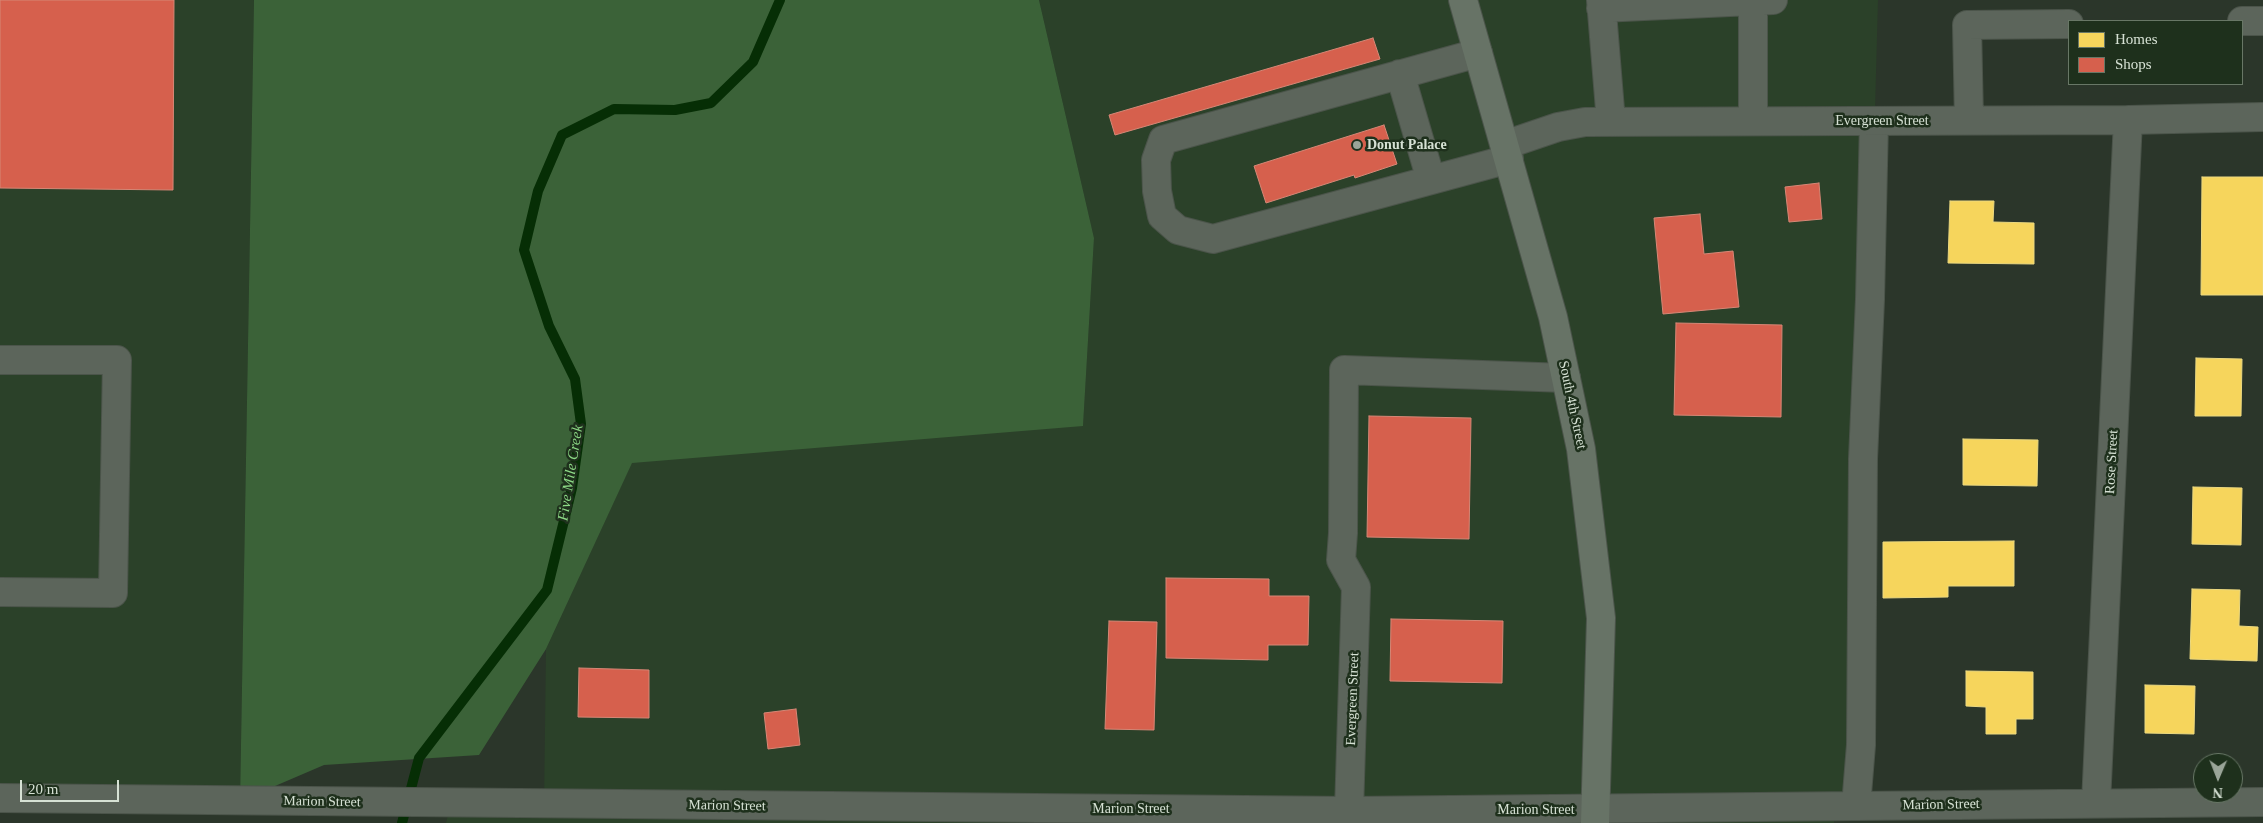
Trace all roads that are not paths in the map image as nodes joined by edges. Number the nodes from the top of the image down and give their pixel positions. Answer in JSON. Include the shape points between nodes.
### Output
{"nodes":[{"id":1,"x":1463,"y":0,"type":"edge"},
{"id":2,"x":1763,"y":1,"type":"edge"},
{"id":3,"x":1601,"y":4,"type":"edge"},
{"id":4,"x":2243,"y":21,"type":"edge"},
{"id":5,"x":2263,"y":21,"type":"edge"},
{"id":6,"x":2068,"y":24,"type":"edge"},
{"id":7,"x":1478,"y":53,"type":"junction"},
{"id":8,"x":1400,"y":74,"type":"junction"},
{"id":9,"x":2263,"y":117,"type":"edge"},
{"id":10,"x":1969,"y":120,"type":"junction"},
{"id":11,"x":2128,"y":120,"type":"junction"},
{"id":12,"x":1753,"y":121,"type":"junction"},
{"id":13,"x":1874,"y":121,"type":"junction"},
{"id":14,"x":1611,"y":122,"type":"junction"},
{"id":15,"x":1507,"y":152,"type":"junction"},
{"id":16,"x":1430,"y":180,"type":"junction"},
{"id":17,"x":0,"y":360,"type":"edge"},
{"id":18,"x":1566,"y":378,"type":"junction"},
{"id":19,"x":0,"y":592,"type":"edge"},
{"id":20,"x":0,"y":798,"type":"edge"},
{"id":21,"x":2263,"y":802,"type":"edge"},
{"id":22,"x":2096,"y":804,"type":"junction"},
{"id":23,"x":1856,"y":806,"type":"junction"},
{"id":24,"x":1349,"y":811,"type":"junction"},
{"id":25,"x":569,"y":814,"type":"edge"},
{"id":26,"x":1011,"y":816,"type":"edge"},
{"id":27,"x":1595,"y":816,"type":"edge"},
{"id":28,"x":1294,"y":817,"type":"edge"}],
"edges":[{"from":1,"to":7,"type":"highway","name":"South 4th Street"},
{"from":2,"to":3,"type":"street"},
{"from":2,"to":12,"type":"street"},
{"from":3,"to":14,"type":"street"},
{"from":4,"to":5,"type":"street"},
{"from":6,"to":10,"type":"street","via":[[1967,25]]},
{"from":7,"to":8,"type":"street"},
{"from":7,"to":15,"type":"highway","name":"South 4th Street"},
{"from":8,"to":16,"type":"street"},
{"from":8,"to":16,"type":"street","name":"Evergreen Street","via":[[1163,140],[1156,160],[1162,216],[1178,230],[1213,238]]},
{"from":9,"to":11,"type":"street","name":"Evergreen Street"},
{"from":10,"to":11,"type":"street","name":"Evergreen Street"},
{"from":10,"to":13,"type":"street","name":"Evergreen Street"},
{"from":11,"to":22,"type":"street","name":"Rose Street"},
{"from":12,"to":13,"type":"street","name":"Evergreen Street"},
{"from":12,"to":14,"type":"street","name":"Evergreen Street"},
{"from":13,"to":23,"type":"street","via":[[1863,459],[1861,745]]},
{"from":14,"to":15,"type":"street","name":"Evergreen Street","via":[[1558,127]]},
{"from":15,"to":16,"type":"street","name":"Evergreen Street"},
{"from":15,"to":18,"type":"highway","name":"South 4th Street","via":[[1553,317]]},
{"from":17,"to":19,"type":"street","via":[[117,360],[113,593]]},
{"from":18,"to":24,"type":"street","name":"Evergreen Street","via":[[1344,370],[1341,560],[1356,587]]},
{"from":18,"to":27,"type":"highway","name":"South 4th Street","via":[[1581,449],[1601,618]]},
{"from":20,"to":25,"type":"street","name":"Marion Street","via":[[451,803]]},
{"from":21,"to":22,"type":"street","name":"Marion Street"},
{"from":22,"to":23,"type":"street","name":"Marion Street"},
{"from":23,"to":27,"type":"street","name":"Marion Street"},
{"from":24,"to":27,"type":"street","name":"Marion Street"},
{"from":24,"to":28,"type":"street","name":"Marion Street"},
{"from":25,"to":26,"type":"street","name":"Marion Street"},
{"from":26,"to":28,"type":"street","name":"Marion Street"}]}
